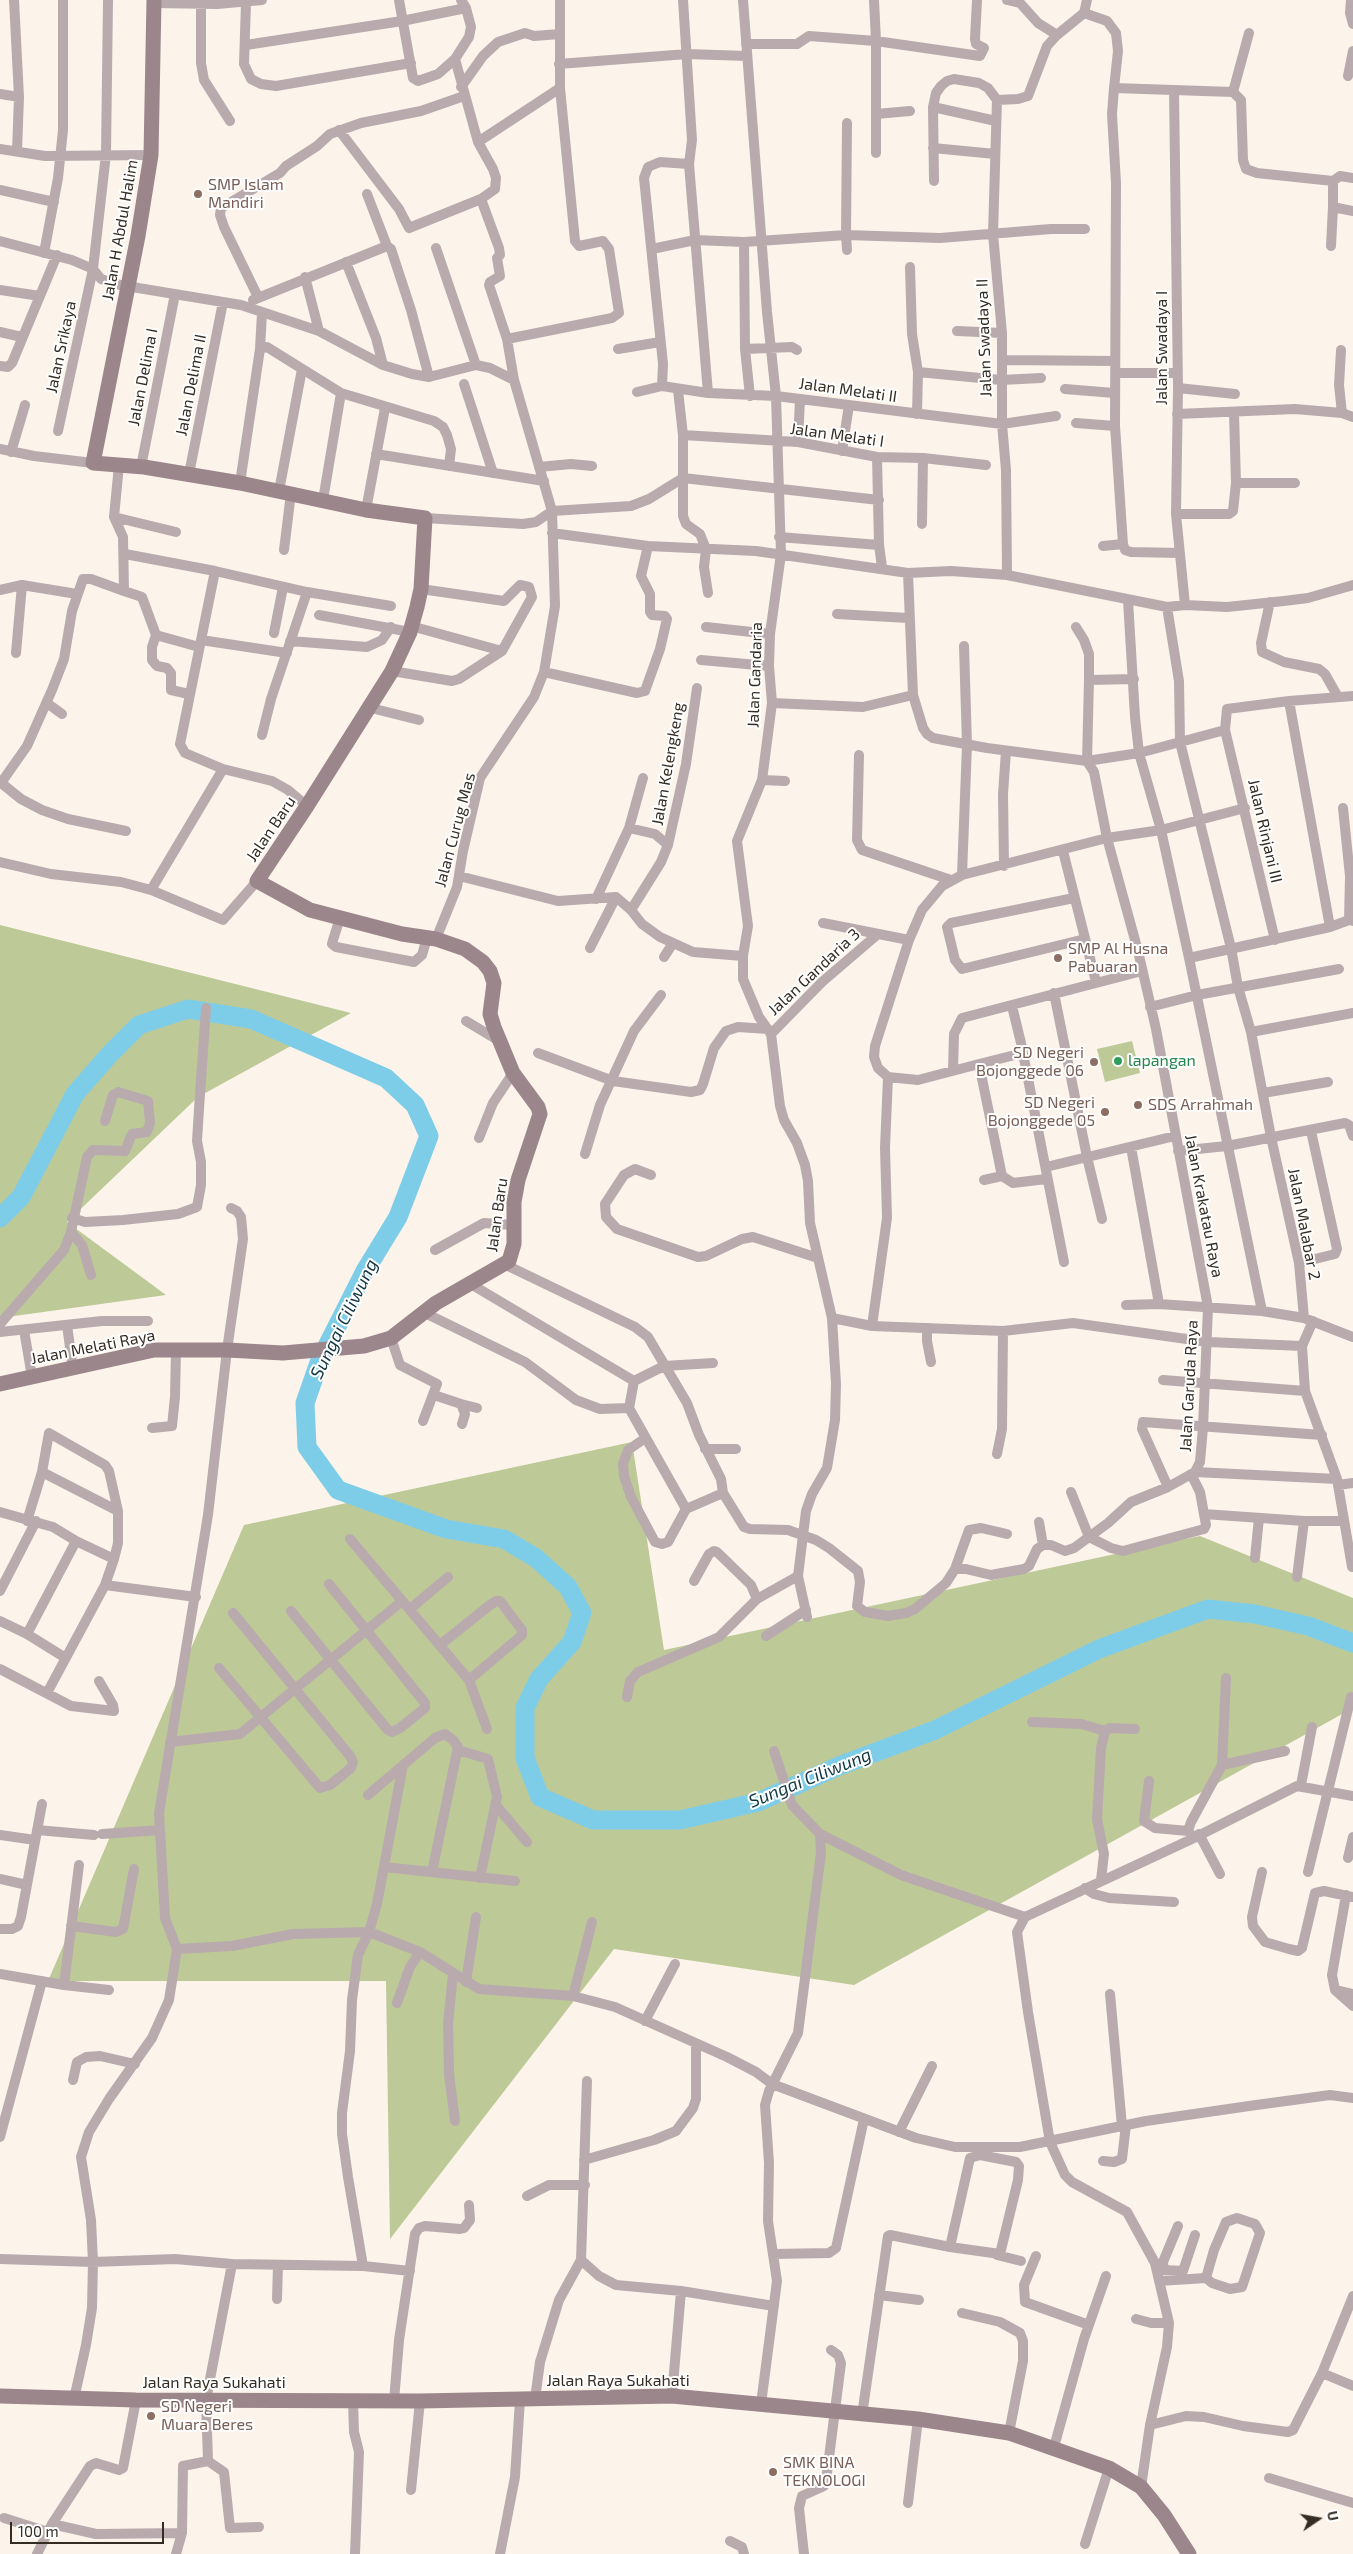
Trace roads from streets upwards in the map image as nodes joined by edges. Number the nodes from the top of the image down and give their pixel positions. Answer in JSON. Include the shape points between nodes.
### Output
{"nodes":[{"id":1,"x":14,"y":0,"type":"edge"},
{"id":2,"x":63,"y":0,"type":"edge"},
{"id":3,"x":108,"y":0,"type":"edge"},
{"id":4,"x":262,"y":0,"type":"edge"},
{"id":5,"x":399,"y":0,"type":"edge"},
{"id":6,"x":560,"y":0,"type":"edge"},
{"id":7,"x":684,"y":0,"type":"edge"},
{"id":8,"x":743,"y":0,"type":"edge"},
{"id":9,"x":874,"y":0,"type":"edge"},
{"id":10,"x":977,"y":0,"type":"edge"},
{"id":11,"x":1007,"y":0,"type":"edge"},
{"id":12,"x":1087,"y":0,"type":"edge"},
{"id":13,"x":1351,"y":0,"type":"edge"},
{"id":14,"x":154,"y":2,"type":"edge"},
{"id":15,"x":246,"y":3,"type":"junction"},
{"id":16,"x":463,"y":4,"type":"edge"},
{"id":17,"x":201,"y":5,"type":"junction"},
{"id":18,"x":1084,"y":13,"type":"junction"},
{"id":19,"x":402,"y":22,"type":"junction"},
{"id":20,"x":1353,"y":24,"type":"edge"},
{"id":21,"x":1249,"y":33,"type":"dead end"},
{"id":22,"x":560,"y":34,"type":"junction"},
{"id":23,"x":1057,"y":35,"type":"junction"},
{"id":24,"x":876,"y":41,"type":"junction"},
{"id":25,"x":746,"y":44,"type":"junction"},
{"id":26,"x":246,"y":45,"type":"junction"},
{"id":27,"x":1353,"y":51,"type":"edge"},
{"id":28,"x":687,"y":54,"type":"junction"},
{"id":29,"x":747,"y":56,"type":"junction"},
{"id":30,"x":455,"y":59,"type":"junction"},
{"id":31,"x":411,"y":63,"type":"junction"},
{"id":32,"x":559,"y":64,"type":"junction"},
{"id":33,"x":1348,"y":76,"type":"dead end"},
{"id":34,"x":560,"y":88,"type":"junction"},
{"id":35,"x":1114,"y":88,"type":"junction"},
{"id":36,"x":1174,"y":90,"type":"junction"},
{"id":37,"x":463,"y":91,"type":"junction"},
{"id":38,"x":1233,"y":92,"type":"junction"},
{"id":39,"x":0,"y":94,"type":"edge"},
{"id":40,"x":20,"y":97,"type":"junction"},
{"id":41,"x":997,"y":100,"type":"junction"},
{"id":42,"x":933,"y":107,"type":"junction"},
{"id":43,"x":910,"y":112,"type":"dead end"},
{"id":44,"x":876,"y":114,"type":"junction"},
{"id":45,"x":230,"y":121,"type":"dead end"},
{"id":46,"x":996,"y":121,"type":"junction"},
{"id":47,"x":847,"y":124,"type":"dead end"},
{"id":48,"x":339,"y":130,"type":"junction"},
{"id":49,"x":478,"y":142,"type":"junction"},
{"id":50,"x":0,"y":148,"type":"edge"},
{"id":51,"x":933,"y":148,"type":"junction"},
{"id":52,"x":17,"y":151,"type":"junction"},
{"id":53,"x":876,"y":153,"type":"dead end"},
{"id":54,"x":106,"y":154,"type":"junction"},
{"id":55,"x":995,"y":154,"type":"junction"},
{"id":56,"x":151,"y":155,"type":"junction"},
{"id":57,"x":60,"y":156,"type":"junction"},
{"id":58,"x":689,"y":164,"type":"junction"},
{"id":59,"x":1353,"y":178,"type":"edge"},
{"id":60,"x":934,"y":181,"type":"dead end"},
{"id":61,"x":1333,"y":181,"type":"junction"},
{"id":62,"x":0,"y":190,"type":"edge"},
{"id":63,"x":367,"y":194,"type":"dead end"},
{"id":64,"x":481,"y":199,"type":"junction"},
{"id":65,"x":54,"y":202,"type":"junction"},
{"id":66,"x":1333,"y":207,"type":"junction"},
{"id":67,"x":1353,"y":211,"type":"edge"},
{"id":68,"x":1085,"y":229,"type":"dead end"},
{"id":69,"x":994,"y":234,"type":"junction"},
{"id":70,"x":846,"y":235,"type":"junction"},
{"id":71,"x":695,"y":240,"type":"junction"},
{"id":72,"x":761,"y":240,"type":"junction"},
{"id":73,"x":0,"y":241,"type":"edge"},
{"id":74,"x":744,"y":242,"type":"junction"},
{"id":75,"x":387,"y":246,"type":"junction"},
{"id":76,"x":1331,"y":246,"type":"dead end"},
{"id":77,"x":436,"y":248,"type":"dead end"},
{"id":78,"x":652,"y":249,"type":"junction"},
{"id":79,"x":848,"y":250,"type":"dead end"},
{"id":80,"x":44,"y":252,"type":"junction"},
{"id":81,"x":57,"y":255,"type":"junction"},
{"id":82,"x":346,"y":262,"type":"junction"},
{"id":83,"x":910,"y":268,"type":"dead end"},
{"id":84,"x":94,"y":269,"type":"junction"},
{"id":85,"x":304,"y":277,"type":"junction"},
{"id":86,"x":128,"y":287,"type":"junction"},
{"id":87,"x":0,"y":290,"type":"edge"},
{"id":88,"x":175,"y":294,"type":"junction"},
{"id":89,"x":40,"y":296,"type":"junction"},
{"id":90,"x":258,"y":297,"type":"junction"},
{"id":91,"x":223,"y":302,"type":"junction"},
{"id":92,"x":240,"y":305,"type":"junction"},
{"id":93,"x":262,"y":313,"type":"junction"},
{"id":94,"x":319,"y":331,"type":"junction"},
{"id":95,"x":0,"y":332,"type":"edge"},
{"id":96,"x":957,"y":332,"type":"dead end"},
{"id":97,"x":1002,"y":333,"type":"junction"},
{"id":98,"x":22,"y":337,"type":"junction"},
{"id":99,"x":507,"y":339,"type":"junction"},
{"id":100,"x":660,"y":342,"type":"junction"},
{"id":101,"x":771,"y":346,"type":"junction"},
{"id":102,"x":260,"y":349,"type":"junction"},
{"id":103,"x":618,"y":349,"type":"dead end"},
{"id":104,"x":745,"y":349,"type":"junction"},
{"id":105,"x":797,"y":350,"type":"dead end"},
{"id":106,"x":1341,"y":350,"type":"dead end"},
{"id":107,"x":1002,"y":360,"type":"junction"},
{"id":108,"x":1115,"y":361,"type":"junction"},
{"id":109,"x":383,"y":365,"type":"junction"},
{"id":110,"x":0,"y":366,"type":"edge"},
{"id":111,"x":476,"y":366,"type":"junction"},
{"id":112,"x":302,"y":369,"type":"junction"},
{"id":113,"x":918,"y":372,"type":"junction"},
{"id":114,"x":1116,"y":374,"type":"junction"},
{"id":115,"x":1177,"y":374,"type":"junction"},
{"id":116,"x":429,"y":376,"type":"junction"},
{"id":117,"x":1041,"y":378,"type":"dead end"},
{"id":118,"x":514,"y":380,"type":"junction"},
{"id":119,"x":1001,"y":380,"type":"junction"},
{"id":120,"x":464,"y":384,"type":"dead end"},
{"id":121,"x":662,"y":386,"type":"junction"},
{"id":122,"x":1178,"y":388,"type":"junction"},
{"id":123,"x":1065,"y":389,"type":"dead end"},
{"id":124,"x":678,"y":390,"type":"junction"},
{"id":125,"x":637,"y":392,"type":"dead end"},
{"id":126,"x":708,"y":393,"type":"junction"},
{"id":127,"x":1114,"y":393,"type":"junction"},
{"id":128,"x":341,"y":394,"type":"junction"},
{"id":129,"x":1235,"y":394,"type":"dead end"},
{"id":130,"x":750,"y":396,"type":"junction"},
{"id":131,"x":776,"y":396,"type":"junction"},
{"id":132,"x":800,"y":399,"type":"junction"},
{"id":133,"x":25,"y":405,"type":"dead end"},
{"id":134,"x":849,"y":406,"type":"junction"},
{"id":135,"x":385,"y":408,"type":"junction"},
{"id":136,"x":1234,"y":413,"type":"junction"},
{"id":137,"x":1342,"y":413,"type":"junction"},
{"id":138,"x":916,"y":414,"type":"junction"},
{"id":139,"x":1177,"y":414,"type":"junction"},
{"id":140,"x":1056,"y":416,"type":"dead end"},
{"id":141,"x":1353,"y":417,"type":"edge"},
{"id":142,"x":1076,"y":423,"type":"dead end"},
{"id":143,"x":1002,"y":424,"type":"junction"},
{"id":144,"x":1115,"y":426,"type":"junction"},
{"id":145,"x":58,"y":431,"type":"dead end"},
{"id":146,"x":683,"y":435,"type":"junction"},
{"id":147,"x":778,"y":442,"type":"junction"},
{"id":148,"x":798,"y":442,"type":"junction"},
{"id":149,"x":0,"y":449,"type":"edge"},
{"id":150,"x":842,"y":450,"type":"junction"},
{"id":151,"x":11,"y":452,"type":"junction"},
{"id":152,"x":376,"y":454,"type":"junction"},
{"id":153,"x":877,"y":457,"type":"junction"},
{"id":154,"x":923,"y":458,"type":"junction"},
{"id":155,"x":93,"y":463,"type":"junction"},
{"id":156,"x":119,"y":465,"type":"junction"},
{"id":157,"x":986,"y":465,"type":"dead end"},
{"id":158,"x":449,"y":466,"type":"junction"},
{"id":159,"x":539,"y":466,"type":"junction"},
{"id":160,"x":592,"y":466,"type":"dead end"},
{"id":161,"x":142,"y":467,"type":"junction"},
{"id":162,"x":493,"y":473,"type":"junction"},
{"id":163,"x":189,"y":474,"type":"junction"},
{"id":164,"x":683,"y":478,"type":"junction"},
{"id":165,"x":544,"y":482,"type":"junction"},
{"id":166,"x":240,"y":483,"type":"junction"},
{"id":167,"x":1295,"y":483,"type":"dead end"},
{"id":168,"x":1236,"y":484,"type":"junction"},
{"id":169,"x":778,"y":488,"type":"junction"},
{"id":170,"x":285,"y":492,"type":"junction"},
{"id":171,"x":323,"y":500,"type":"junction"},
{"id":172,"x":879,"y":500,"type":"junction"},
{"id":173,"x":366,"y":510,"type":"junction"},
{"id":174,"x":552,"y":512,"type":"junction"},
{"id":175,"x":1176,"y":514,"type":"junction"},
{"id":176,"x":114,"y":517,"type":"junction"},
{"id":177,"x":425,"y":518,"type":"junction"},
{"id":178,"x":922,"y":524,"type":"dead end"},
{"id":179,"x":176,"y":532,"type":"dead end"},
{"id":180,"x":552,"y":533,"type":"junction"},
{"id":181,"x":779,"y":537,"type":"junction"},
{"id":182,"x":1123,"y":544,"type":"junction"},
{"id":183,"x":879,"y":545,"type":"junction"},
{"id":184,"x":648,"y":546,"type":"junction"},
{"id":185,"x":1103,"y":546,"type":"dead end"},
{"id":186,"x":706,"y":549,"type":"junction"},
{"id":187,"x":284,"y":550,"type":"dead end"},
{"id":188,"x":1180,"y":553,"type":"junction"},
{"id":189,"x":125,"y":554,"type":"junction"},
{"id":190,"x":780,"y":554,"type":"junction"},
{"id":191,"x":882,"y":568,"type":"junction"},
{"id":192,"x":215,"y":571,"type":"junction"},
{"id":193,"x":908,"y":573,"type":"junction"},
{"id":194,"x":1007,"y":575,"type":"junction"},
{"id":195,"x":22,"y":585,"type":"junction"},
{"id":196,"x":1353,"y":585,"type":"edge"},
{"id":197,"x":283,"y":587,"type":"junction"},
{"id":198,"x":0,"y":590,"type":"edge"},
{"id":199,"x":124,"y":590,"type":"junction"},
{"id":200,"x":421,"y":590,"type":"junction"},
{"id":201,"x":307,"y":592,"type":"junction"},
{"id":202,"x":708,"y":592,"type":"dead end"},
{"id":203,"x":77,"y":594,"type":"junction"},
{"id":204,"x":1128,"y":600,"type":"junction"},
{"id":205,"x":1270,"y":602,"type":"junction"},
{"id":206,"x":1184,"y":605,"type":"junction"},
{"id":207,"x":391,"y":606,"type":"dead end"},
{"id":208,"x":1167,"y":607,"type":"junction"},
{"id":209,"x":837,"y":614,"type":"dead end"},
{"id":210,"x":319,"y":615,"type":"dead end"},
{"id":211,"x":908,"y":618,"type":"junction"},
{"id":212,"x":390,"y":627,"type":"junction"},
{"id":213,"x":706,"y":627,"type":"dead end"},
{"id":214,"x":1076,"y":627,"type":"dead end"},
{"id":215,"x":411,"y":629,"type":"junction"},
{"id":216,"x":274,"y":634,"type":"dead end"},
{"id":217,"x":770,"y":634,"type":"junction"},
{"id":218,"x":156,"y":636,"type":"junction"},
{"id":219,"x":290,"y":642,"type":"junction"},
{"id":220,"x":200,"y":644,"type":"junction"},
{"id":221,"x":964,"y":646,"type":"dead end"},
{"id":222,"x":502,"y":651,"type":"junction"},
{"id":223,"x":16,"y":653,"type":"dead end"},
{"id":224,"x":286,"y":653,"type":"junction"},
{"id":225,"x":701,"y":660,"type":"dead end"},
{"id":226,"x":768,"y":666,"type":"junction"},
{"id":227,"x":392,"y":672,"type":"junction"},
{"id":228,"x":544,"y":672,"type":"junction"},
{"id":229,"x":1134,"y":679,"type":"junction"},
{"id":230,"x":1090,"y":680,"type":"junction"},
{"id":231,"x":697,"y":688,"type":"dead end"},
{"id":232,"x":189,"y":694,"type":"junction"},
{"id":233,"x":912,"y":695,"type":"junction"},
{"id":234,"x":1353,"y":696,"type":"edge"},
{"id":235,"x":1338,"y":697,"type":"junction"},
{"id":236,"x":1289,"y":701,"type":"junction"},
{"id":237,"x":47,"y":703,"type":"junction"},
{"id":238,"x":772,"y":703,"type":"junction"},
{"id":239,"x":371,"y":708,"type":"junction"},
{"id":240,"x":62,"y":714,"type":"dead end"},
{"id":241,"x":419,"y":720,"type":"dead end"},
{"id":242,"x":1225,"y":730,"type":"junction"},
{"id":243,"x":262,"y":735,"type":"dead end"},
{"id":244,"x":1180,"y":742,"type":"junction"},
{"id":245,"x":967,"y":745,"type":"junction"},
{"id":246,"x":1006,"y":751,"type":"junction"},
{"id":247,"x":1139,"y":753,"type":"junction"},
{"id":248,"x":859,"y":756,"type":"dead end"},
{"id":249,"x":1087,"y":761,"type":"junction"},
{"id":250,"x":223,"y":769,"type":"junction"},
{"id":251,"x":643,"y":778,"type":"dead end"},
{"id":252,"x":762,"y":780,"type":"junction"},
{"id":253,"x":785,"y":780,"type":"dead end"},
{"id":254,"x":0,"y":783,"type":"edge"},
{"id":255,"x":307,"y":806,"type":"junction"},
{"id":256,"x":1245,"y":808,"type":"junction"},
{"id":257,"x":1343,"y":808,"type":"dead end"},
{"id":258,"x":1198,"y":819,"type":"junction"},
{"id":259,"x":629,"y":828,"type":"junction"},
{"id":260,"x":1161,"y":830,"type":"junction"},
{"id":261,"x":126,"y":831,"type":"dead end"},
{"id":262,"x":1107,"y":838,"type":"junction"},
{"id":263,"x":668,"y":845,"type":"junction"},
{"id":264,"x":1063,"y":851,"type":"junction"},
{"id":265,"x":0,"y":862,"type":"edge"},
{"id":266,"x":1004,"y":866,"type":"junction"},
{"id":267,"x":962,"y":875,"type":"junction"},
{"id":268,"x":459,"y":876,"type":"junction"},
{"id":269,"x":1351,"y":876,"type":"edge"},
{"id":270,"x":951,"y":880,"type":"junction"},
{"id":271,"x":257,"y":881,"type":"junction"},
{"id":272,"x":151,"y":890,"type":"junction"},
{"id":273,"x":616,"y":896,"type":"junction"},
{"id":274,"x":596,"y":898,"type":"junction"},
{"id":275,"x":1074,"y":898,"type":"junction"},
{"id":276,"x":631,"y":910,"type":"junction"},
{"id":277,"x":340,"y":918,"type":"junction"},
{"id":278,"x":1351,"y":921,"type":"edge"},
{"id":279,"x":823,"y":923,"type":"dead end"},
{"id":280,"x":1330,"y":927,"type":"junction"},
{"id":281,"x":878,"y":934,"type":"junction"},
{"id":282,"x":432,"y":939,"type":"junction"},
{"id":283,"x":1084,"y":939,"type":"junction"},
{"id":284,"x":909,"y":940,"type":"junction"},
{"id":285,"x":1275,"y":940,"type":"junction"},
{"id":286,"x":674,"y":943,"type":"junction"},
{"id":287,"x":590,"y":948,"type":"dead end"},
{"id":288,"x":1231,"y":948,"type":"junction"},
{"id":289,"x":664,"y":956,"type":"dead end"},
{"id":290,"x":743,"y":956,"type":"junction"},
{"id":291,"x":1189,"y":958,"type":"junction"},
{"id":292,"x":1339,"y":969,"type":"dead end"},
{"id":293,"x":1142,"y":971,"type":"junction"},
{"id":294,"x":1096,"y":982,"type":"junction"},
{"id":295,"x":1238,"y":988,"type":"junction"},
{"id":296,"x":1054,"y":993,"type":"junction"},
{"id":297,"x":661,"y":995,"type":"dead end"},
{"id":298,"x":1197,"y":995,"type":"junction"},
{"id":299,"x":1012,"y":1006,"type":"junction"},
{"id":300,"x":1150,"y":1007,"type":"junction"},
{"id":301,"x":206,"y":1008,"type":"dead end"},
{"id":302,"x":1353,"y":1013,"type":"edge"},
{"id":303,"x":466,"y":1021,"type":"dead end"},
{"id":304,"x":769,"y":1031,"type":"junction"},
{"id":305,"x":1251,"y":1032,"type":"junction"},
{"id":306,"x":502,"y":1043,"type":"junction"},
{"id":307,"x":1023,"y":1052,"type":"junction"},
{"id":308,"x":538,"y":1053,"type":"dead end"},
{"id":309,"x":979,"y":1064,"type":"junction"},
{"id":310,"x":953,"y":1070,"type":"junction"},
{"id":311,"x":511,"y":1076,"type":"junction"},
{"id":312,"x":888,"y":1077,"type":"junction"},
{"id":313,"x":613,"y":1081,"type":"junction"},
{"id":314,"x":1328,"y":1082,"type":"dead end"},
{"id":315,"x":1263,"y":1093,"type":"junction"},
{"id":316,"x":105,"y":1121,"type":"dead end"},
{"id":317,"x":1311,"y":1131,"type":"junction"},
{"id":318,"x":1176,"y":1136,"type":"junction"},
{"id":319,"x":1353,"y":1136,"type":"edge"},
{"id":320,"x":1270,"y":1137,"type":"junction"},
{"id":321,"x":479,"y":1138,"type":"dead end"},
{"id":322,"x":1227,"y":1146,"type":"junction"},
{"id":323,"x":1131,"y":1147,"type":"junction"},
{"id":324,"x":1178,"y":1151,"type":"junction"},
{"id":325,"x":585,"y":1154,"type":"dead end"},
{"id":326,"x":1087,"y":1157,"type":"junction"},
{"id":327,"x":1046,"y":1167,"type":"junction"},
{"id":328,"x":651,"y":1175,"type":"dead end"},
{"id":329,"x":1002,"y":1176,"type":"junction"},
{"id":330,"x":1046,"y":1179,"type":"junction"},
{"id":331,"x":984,"y":1180,"type":"dead end"},
{"id":332,"x":231,"y":1208,"type":"dead end"},
{"id":333,"x":72,"y":1218,"type":"junction"},
{"id":334,"x":1102,"y":1219,"type":"dead end"},
{"id":335,"x":513,"y":1225,"type":"junction"},
{"id":336,"x":71,"y":1232,"type":"junction"},
{"id":337,"x":435,"y":1250,"type":"dead end"},
{"id":338,"x":818,"y":1258,"type":"junction"},
{"id":339,"x":1064,"y":1262,"type":"dead end"},
{"id":340,"x":1298,"y":1263,"type":"junction"},
{"id":341,"x":506,"y":1265,"type":"junction"},
{"id":342,"x":91,"y":1275,"type":"dead end"},
{"id":343,"x":469,"y":1283,"type":"junction"},
{"id":344,"x":1159,"y":1304,"type":"junction"},
{"id":345,"x":1126,"y":1305,"type":"dead end"},
{"id":346,"x":1208,"y":1307,"type":"junction"},
{"id":347,"x":1262,"y":1311,"type":"junction"},
{"id":348,"x":423,"y":1312,"type":"junction"},
{"id":349,"x":832,"y":1318,"type":"junction"},
{"id":350,"x":1309,"y":1320,"type":"junction"},
{"id":351,"x":148,"y":1321,"type":"dead end"},
{"id":352,"x":0,"y":1324,"type":"edge"},
{"id":353,"x":67,"y":1325,"type":"junction"},
{"id":354,"x":872,"y":1326,"type":"junction"},
{"id":355,"x":927,"y":1328,"type":"junction"},
{"id":356,"x":24,"y":1330,"type":"junction"},
{"id":357,"x":1003,"y":1331,"type":"junction"},
{"id":358,"x":0,"y":1332,"type":"edge"},
{"id":359,"x":1353,"y":1337,"type":"edge"},
{"id":360,"x":391,"y":1338,"type":"junction"},
{"id":361,"x":1208,"y":1342,"type":"junction"},
{"id":362,"x":1302,"y":1346,"type":"junction"},
{"id":363,"x":176,"y":1350,"type":"junction"},
{"id":364,"x":226,"y":1350,"type":"junction"},
{"id":365,"x":283,"y":1353,"type":"joint"},
{"id":366,"x":931,"y":1362,"type":"dead end"},
{"id":367,"x":713,"y":1363,"type":"dead end"},
{"id":368,"x":664,"y":1366,"type":"junction"},
{"id":369,"x":73,"y":1369,"type":"junction"},
{"id":370,"x":32,"y":1377,"type":"junction"},
{"id":371,"x":1163,"y":1380,"type":"dead end"},
{"id":372,"x":634,"y":1381,"type":"junction"},
{"id":373,"x":0,"y":1384,"type":"edge"},
{"id":374,"x":1205,"y":1384,"type":"junction"},
{"id":375,"x":1305,"y":1391,"type":"junction"},
{"id":376,"x":434,"y":1395,"type":"junction"},
{"id":377,"x":461,"y":1404,"type":"junction"},
{"id":378,"x":477,"y":1408,"type":"dead end"},
{"id":379,"x":629,"y":1408,"type":"junction"},
{"id":380,"x":423,"y":1421,"type":"dead end"},
{"id":381,"x":462,"y":1424,"type":"dead end"},
{"id":382,"x":152,"y":1428,"type":"dead end"},
{"id":383,"x":1203,"y":1428,"type":"junction"},
{"id":384,"x":1322,"y":1436,"type":"junction"},
{"id":385,"x":644,"y":1438,"type":"junction"},
{"id":386,"x":705,"y":1449,"type":"junction"},
{"id":387,"x":736,"y":1449,"type":"dead end"},
{"id":388,"x":997,"y":1454,"type":"dead end"},
{"id":389,"x":42,"y":1472,"type":"junction"},
{"id":390,"x":1193,"y":1473,"type":"junction"},
{"id":391,"x":1337,"y":1482,"type":"junction"},
{"id":392,"x":1353,"y":1483,"type":"edge"},
{"id":393,"x":1168,"y":1487,"type":"junction"},
{"id":394,"x":1071,"y":1492,"type":"dead end"},
{"id":395,"x":723,"y":1493,"type":"junction"},
{"id":396,"x":686,"y":1509,"type":"junction"},
{"id":397,"x":118,"y":1511,"type":"junction"},
{"id":398,"x":0,"y":1512,"type":"edge"},
{"id":399,"x":1204,"y":1514,"type":"junction"},
{"id":400,"x":1259,"y":1518,"type":"junction"},
{"id":401,"x":32,"y":1521,"type":"junction"},
{"id":402,"x":1304,"y":1521,"type":"junction"},
{"id":403,"x":1344,"y":1521,"type":"junction"},
{"id":404,"x":1039,"y":1522,"type":"dead end"},
{"id":405,"x":802,"y":1534,"type":"junction"},
{"id":406,"x":1007,"y":1534,"type":"dead end"},
{"id":407,"x":1089,"y":1537,"type":"junction"},
{"id":408,"x":350,"y":1539,"type":"dead end"},
{"id":409,"x":76,"y":1541,"type":"junction"},
{"id":410,"x":1043,"y":1545,"type":"junction"},
{"id":411,"x":1255,"y":1558,"type":"dead end"},
{"id":412,"x":114,"y":1559,"type":"junction"},
{"id":413,"x":1352,"y":1567,"type":"edge"},
{"id":414,"x":955,"y":1569,"type":"junction"},
{"id":415,"x":798,"y":1576,"type":"junction"},
{"id":416,"x":448,"y":1577,"type":"dead end"},
{"id":417,"x":1298,"y":1577,"type":"dead end"},
{"id":418,"x":694,"y":1581,"type":"dead end"},
{"id":419,"x":329,"y":1584,"type":"dead end"},
{"id":420,"x":105,"y":1585,"type":"junction"},
{"id":421,"x":0,"y":1590,"type":"edge"},
{"id":422,"x":196,"y":1597,"type":"junction"},
{"id":423,"x":757,"y":1599,"type":"junction"},
{"id":424,"x":401,"y":1602,"type":"junction"},
{"id":425,"x":410,"y":1609,"type":"junction"},
{"id":426,"x":291,"y":1611,"type":"dead end"},
{"id":427,"x":232,"y":1612,"type":"dead end"},
{"id":428,"x":0,"y":1621,"type":"edge"},
{"id":429,"x":366,"y":1631,"type":"junction"},
{"id":430,"x":27,"y":1634,"type":"junction"},
{"id":431,"x":766,"y":1636,"type":"dead end"},
{"id":432,"x":440,"y":1645,"type":"junction"},
{"id":433,"x":64,"y":1657,"type":"junction"},
{"id":434,"x":331,"y":1660,"type":"junction"},
{"id":435,"x":219,"y":1668,"type":"dead end"},
{"id":436,"x":0,"y":1669,"type":"edge"},
{"id":437,"x":1226,"y":1678,"type":"dead end"},
{"id":438,"x":469,"y":1680,"type":"junction"},
{"id":439,"x":99,"y":1682,"type":"dead end"},
{"id":440,"x":296,"y":1690,"type":"junction"},
{"id":441,"x":47,"y":1693,"type":"junction"},
{"id":442,"x":627,"y":1697,"type":"dead end"},
{"id":443,"x":1352,"y":1697,"type":"dead end"},
{"id":444,"x":262,"y":1718,"type":"junction"},
{"id":445,"x":1032,"y":1722,"type":"dead end"},
{"id":446,"x":1312,"y":1727,"type":"dead end"},
{"id":447,"x":487,"y":1729,"type":"dead end"},
{"id":448,"x":1135,"y":1729,"type":"dead end"},
{"id":449,"x":1105,"y":1731,"type":"junction"},
{"id":450,"x":170,"y":1742,"type":"junction"},
{"id":451,"x":458,"y":1750,"type":"junction"},
{"id":452,"x":774,"y":1751,"type":"dead end"},
{"id":453,"x":1284,"y":1751,"type":"dead end"},
{"id":454,"x":403,"y":1765,"type":"junction"},
{"id":455,"x":1222,"y":1765,"type":"junction"},
{"id":456,"x":1149,"y":1781,"type":"dead end"},
{"id":457,"x":1301,"y":1785,"type":"junction"},
{"id":458,"x":1328,"y":1790,"type":"junction"},
{"id":459,"x":368,"y":1795,"type":"dead end"},
{"id":460,"x":1353,"y":1796,"type":"edge"},
{"id":461,"x":42,"y":1804,"type":"dead end"},
{"id":462,"x":495,"y":1804,"type":"junction"},
{"id":463,"x":160,"y":1830,"type":"junction"},
{"id":464,"x":820,"y":1834,"type":"junction"},
{"id":465,"x":1194,"y":1834,"type":"junction"},
{"id":466,"x":0,"y":1835,"type":"edge"},
{"id":467,"x":36,"y":1835,"type":"junction"},
{"id":468,"x":1353,"y":1837,"type":"edge"},
{"id":469,"x":527,"y":1842,"type":"dead end"},
{"id":470,"x":1348,"y":1858,"type":"dead end"},
{"id":471,"x":79,"y":1865,"type":"dead end"},
{"id":472,"x":384,"y":1867,"type":"junction"},
{"id":473,"x":134,"y":1869,"type":"dead end"},
{"id":474,"x":432,"y":1872,"type":"junction"},
{"id":475,"x":1262,"y":1872,"type":"dead end"},
{"id":476,"x":1308,"y":1872,"type":"dead end"},
{"id":477,"x":1220,"y":1874,"type":"dead end"},
{"id":478,"x":480,"y":1878,"type":"junction"},
{"id":479,"x":0,"y":1879,"type":"edge"},
{"id":480,"x":1101,"y":1880,"type":"junction"},
{"id":481,"x":515,"y":1881,"type":"dead end"},
{"id":482,"x":27,"y":1885,"type":"junction"},
{"id":483,"x":1085,"y":1888,"type":"junction"},
{"id":484,"x":1350,"y":1896,"type":"edge"},
{"id":485,"x":1174,"y":1902,"type":"dead end"},
{"id":486,"x":476,"y":1917,"type":"dead end"},
{"id":487,"x":1025,"y":1917,"type":"junction"},
{"id":488,"x":592,"y":1922,"type":"dead end"},
{"id":489,"x":71,"y":1926,"type":"junction"},
{"id":490,"x":0,"y":1929,"type":"edge"},
{"id":491,"x":369,"y":1932,"type":"junction"},
{"id":492,"x":178,"y":1948,"type":"junction"},
{"id":493,"x":420,"y":1952,"type":"junction"},
{"id":494,"x":675,"y":1964,"type":"dead end"},
{"id":495,"x":0,"y":1974,"type":"edge"},
{"id":496,"x":453,"y":1974,"type":"junction"},
{"id":497,"x":42,"y":1981,"type":"junction"},
{"id":498,"x":466,"y":1982,"type":"junction"},
{"id":499,"x":64,"y":1985,"type":"junction"},
{"id":500,"x":109,"y":1990,"type":"dead end"},
{"id":501,"x":1335,"y":1990,"type":"junction"},
{"id":502,"x":1110,"y":1994,"type":"dead end"},
{"id":503,"x":1353,"y":1994,"type":"edge"},
{"id":504,"x":574,"y":1996,"type":"junction"},
{"id":505,"x":397,"y":2003,"type":"dead end"},
{"id":506,"x":1353,"y":2006,"type":"edge"},
{"id":507,"x":644,"y":2021,"type":"junction"},
{"id":508,"x":696,"y":2044,"type":"junction"},
{"id":509,"x":135,"y":2064,"type":"junction"},
{"id":510,"x":932,"y":2066,"type":"dead end"},
{"id":511,"x":73,"y":2080,"type":"dead end"},
{"id":512,"x":587,"y":2081,"type":"dead end"},
{"id":513,"x":772,"y":2084,"type":"junction"},
{"id":514,"x":1353,"y":2098,"type":"edge"},
{"id":515,"x":864,"y":2119,"type":"junction"},
{"id":516,"x":455,"y":2121,"type":"dead end"},
{"id":517,"x":1124,"y":2126,"type":"junction"},
{"id":518,"x":899,"y":2132,"type":"junction"},
{"id":519,"x":0,"y":2135,"type":"edge"},
{"id":520,"x":1050,"y":2142,"type":"junction"},
{"id":521,"x":584,"y":2160,"type":"junction"},
{"id":522,"x":1103,"y":2161,"type":"dead end"},
{"id":523,"x":585,"y":2185,"type":"junction"},
{"id":524,"x":527,"y":2196,"type":"dead end"},
{"id":525,"x":469,"y":2205,"type":"dead end"},
{"id":526,"x":1178,"y":2226,"type":"dead end"},
{"id":527,"x":1195,"y":2235,"type":"dead end"},
{"id":528,"x":950,"y":2247,"type":"junction"},
{"id":529,"x":773,"y":2254,"type":"junction"},
{"id":530,"x":997,"y":2255,"type":"junction"},
{"id":531,"x":1036,"y":2256,"type":"dead end"},
{"id":532,"x":0,"y":2259,"type":"edge"},
{"id":533,"x":581,"y":2260,"type":"junction"},
{"id":534,"x":1021,"y":2261,"type":"dead end"},
{"id":535,"x":93,"y":2262,"type":"junction"},
{"id":536,"x":232,"y":2264,"type":"junction"},
{"id":537,"x":278,"y":2265,"type":"junction"},
{"id":538,"x":363,"y":2266,"type":"junction"},
{"id":539,"x":410,"y":2271,"type":"junction"},
{"id":540,"x":1160,"y":2275,"type":"junction"},
{"id":541,"x":1106,"y":2276,"type":"dead end"},
{"id":542,"x":1206,"y":2278,"type":"junction"},
{"id":543,"x":681,"y":2291,"type":"junction"},
{"id":544,"x":879,"y":2294,"type":"junction"},
{"id":545,"x":1353,"y":2296,"type":"edge"},
{"id":546,"x":277,"y":2299,"type":"dead end"},
{"id":547,"x":919,"y":2300,"type":"dead end"},
{"id":548,"x":774,"y":2306,"type":"junction"},
{"id":549,"x":962,"y":2313,"type":"dead end"},
{"id":550,"x":1136,"y":2319,"type":"dead end"},
{"id":551,"x":1169,"y":2324,"type":"junction"},
{"id":552,"x":1089,"y":2325,"type":"junction"},
{"id":553,"x":830,"y":2350,"type":"dead end"},
{"id":554,"x":1322,"y":2373,"type":"junction"},
{"id":555,"x":1353,"y":2386,"type":"edge"},
{"id":556,"x":0,"y":2396,"type":"edge"},
{"id":557,"x":672,"y":2396,"type":"junction"},
{"id":558,"x":74,"y":2399,"type":"junction"},
{"id":559,"x":528,"y":2399,"type":"junction"},
{"id":560,"x":136,"y":2400,"type":"junction"},
{"id":561,"x":206,"y":2400,"type":"junction"},
{"id":562,"x":354,"y":2400,"type":"junction"},
{"id":563,"x":394,"y":2401,"type":"junction"},
{"id":564,"x":420,"y":2401,"type":"junction"},
{"id":565,"x":761,"y":2404,"type":"junction"},
{"id":566,"x":834,"y":2411,"type":"junction"},
{"id":567,"x":862,"y":2415,"type":"junction"},
{"id":568,"x":918,"y":2419,"type":"junction"},
{"id":569,"x":1150,"y":2425,"type":"junction"},
{"id":570,"x":1009,"y":2432,"type":"junction"},
{"id":571,"x":1054,"y":2447,"type":"junction"},
{"id":572,"x":208,"y":2461,"type":"junction"},
{"id":573,"x":1109,"y":2468,"type":"junction"},
{"id":574,"x":1269,"y":2478,"type":"dead end"},
{"id":575,"x":1142,"y":2487,"type":"junction"},
{"id":576,"x":411,"y":2490,"type":"dead end"},
{"id":577,"x":1353,"y":2502,"type":"edge"},
{"id":578,"x":908,"y":2503,"type":"dead end"},
{"id":579,"x":4,"y":2518,"type":"dead end"},
{"id":580,"x":259,"y":2527,"type":"dead end"},
{"id":581,"x":50,"y":2528,"type":"junction"},
{"id":582,"x":182,"y":2533,"type":"junction"},
{"id":583,"x":730,"y":2541,"type":"dead end"},
{"id":584,"x":1085,"y":2544,"type":"dead end"},
{"id":585,"x":38,"y":2554,"type":"edge"},
{"id":586,"x":176,"y":2554,"type":"edge"},
{"id":587,"x":355,"y":2554,"type":"edge"},
{"id":588,"x":500,"y":2554,"type":"edge"},
{"id":589,"x":744,"y":2554,"type":"edge"},
{"id":590,"x":804,"y":2554,"type":"edge"},
{"id":591,"x":1189,"y":2554,"type":"edge"}],
"edges":[{"from":1,"to":40,"type":"street"},
{"from":2,"to":57,"type":"street"},
{"from":3,"to":54,"type":"street","name":"Jalan Srikaya"},
{"from":4,"to":15,"type":"street"},
{"from":5,"to":19,"type":"street"},
{"from":6,"to":22,"type":"street"},
{"from":7,"to":28,"type":"street"},
{"from":8,"to":25,"type":"street","name":"Jalan Gandaria"},
{"from":9,"to":24,"type":"street"},
{"from":10,"to":24,"type":"street","via":[[975,39],[976,44],[984,48],[980,56]]},
{"from":11,"to":23,"type":"street","via":[[1020,3],[1038,23]]},
{"from":12,"to":18,"type":"street"},
{"from":13,"to":20,"type":"street"},
{"from":14,"to":17,"type":"street"},
{"from":14,"to":56,"type":"street","name":"Jalan H Abdul Halim"},
{"from":15,"to":17,"type":"street"},
{"from":15,"to":26,"type":"street"},
{"from":16,"to":19,"type":"street"},
{"from":16,"to":30,"type":"street","via":[[471,32]]},
{"from":17,"to":45,"type":"street","via":[[204,80]]},
{"from":18,"to":23,"type":"street"},
{"from":18,"to":35,"type":"street","via":[[1108,21],[1116,33],[1118,51]]},
{"from":19,"to":26,"type":"street"},
{"from":19,"to":31,"type":"street"},
{"from":21,"to":38,"type":"street"},
{"from":22,"to":32,"type":"street"},
{"from":22,"to":37,"type":"street","via":[[521,34],[498,42],[483,56]]},
{"from":23,"to":41,"type":"street","via":[[1047,46],[1028,96]]},
{"from":24,"to":25,"type":"street","via":[[809,36],[796,44]]},
{"from":24,"to":44,"type":"street"},
{"from":25,"to":29,"type":"street","name":"Jalan Gandaria"},
{"from":26,"to":31,"type":"street","via":[[244,64],[251,79],[276,86]]},
{"from":27,"to":33,"type":"street"},
{"from":28,"to":29,"type":"street"},
{"from":28,"to":32,"type":"street"},
{"from":28,"to":58,"type":"street","via":[[692,140]]},
{"from":29,"to":72,"type":"street","name":"Jalan Gandaria"},
{"from":30,"to":31,"type":"street","via":[[434,77],[418,81],[413,78]]},
{"from":30,"to":37,"type":"street"},
{"from":32,"to":34,"type":"street"},
{"from":34,"to":49,"type":"street"},
{"from":34,"to":99,"type":"street","via":[[576,245],[603,241],[609,249],[619,313],[612,318]]},
{"from":35,"to":36,"type":"street"},
{"from":35,"to":108,"type":"street"},
{"from":36,"to":38,"type":"street"},
{"from":36,"to":115,"type":"street","name":"Jalan Swadaya I"},
{"from":37,"to":48,"type":"street","via":[[421,111]]},
{"from":37,"to":49,"type":"street"},
{"from":38,"to":61,"type":"street","via":[[1241,100],[1246,168],[1257,173]]},
{"from":39,"to":40,"type":"street"},
{"from":40,"to":52,"type":"street"},
{"from":41,"to":42,"type":"street","via":[[988,88],[979,83],[954,79],[941,86]]},
{"from":41,"to":46,"type":"street","name":"Jalan Swadaya II"},
{"from":42,"to":46,"type":"street"},
{"from":42,"to":51,"type":"street"},
{"from":43,"to":44,"type":"street"},
{"from":44,"to":53,"type":"street"},
{"from":46,"to":55,"type":"street","name":"Jalan Swadaya II"},
{"from":47,"to":70,"type":"street"},
{"from":48,"to":64,"type":"street","via":[[399,209],[409,228]]},
{"from":48,"to":90,"type":"street","via":[[280,173],[221,208],[224,227]]},
{"from":49,"to":64,"type":"street","via":[[496,178],[495,190]]},
{"from":50,"to":52,"type":"street"},
{"from":51,"to":55,"type":"street"},
{"from":51,"to":60,"type":"street"},
{"from":52,"to":57,"type":"street"},
{"from":54,"to":56,"type":"street"},
{"from":54,"to":57,"type":"street"},
{"from":54,"to":84,"type":"street","name":"Jalan Srikaya"},
{"from":55,"to":69,"type":"street","name":"Jalan Swadaya II"},
{"from":56,"to":86,"type":"street","name":"Jalan H Abdul Halim"},
{"from":57,"to":65,"type":"street"},
{"from":58,"to":71,"type":"street"},
{"from":58,"to":78,"type":"street","via":[[660,162],[648,167],[644,178]]},
{"from":59,"to":61,"type":"street","via":[[1340,176]]},
{"from":61,"to":66,"type":"street"},
{"from":62,"to":65,"type":"street"},
{"from":63,"to":75,"type":"street"},
{"from":64,"to":99,"type":"street","name":"Jalan Curug Mas","via":[[499,248],[500,276],[489,285]]},
{"from":65,"to":80,"type":"street"},
{"from":66,"to":67,"type":"street"},
{"from":66,"to":76,"type":"street"},
{"from":68,"to":69,"type":"street"},
{"from":69,"to":70,"type":"street","via":[[940,238]]},
{"from":69,"to":97,"type":"street","name":"Jalan Swadaya II"},
{"from":70,"to":72,"type":"street"},
{"from":70,"to":79,"type":"street"},
{"from":71,"to":74,"type":"street"},
{"from":71,"to":78,"type":"street"},
{"from":71,"to":126,"type":"street"},
{"from":72,"to":74,"type":"street"},
{"from":72,"to":101,"type":"street","name":"Jalan Gandaria"},
{"from":73,"to":80,"type":"street"},
{"from":74,"to":104,"type":"street"},
{"from":75,"to":82,"type":"street"},
{"from":75,"to":116,"type":"street","via":[[391,249],[411,310]]},
{"from":77,"to":111,"type":"street"},
{"from":78,"to":100,"type":"street"},
{"from":80,"to":81,"type":"street"},
{"from":81,"to":84,"type":"street"},
{"from":81,"to":89,"type":"street"},
{"from":82,"to":85,"type":"street"},
{"from":82,"to":109,"type":"street","via":[[376,338]]},
{"from":83,"to":113,"type":"street","via":[[912,334]]},
{"from":84,"to":86,"type":"street","via":[[101,279]]},
{"from":84,"to":145,"type":"street","name":"Jalan Srikaya"},
{"from":85,"to":90,"type":"street"},
{"from":85,"to":94,"type":"street"},
{"from":86,"to":88,"type":"street"},
{"from":86,"to":155,"type":"street","name":"Jalan H Abdul Halim"},
{"from":87,"to":89,"type":"street"},
{"from":88,"to":91,"type":"street"},
{"from":88,"to":161,"type":"street","name":"Jalan Delima I"},
{"from":89,"to":98,"type":"street"},
{"from":90,"to":92,"type":"street"},
{"from":91,"to":92,"type":"street"},
{"from":91,"to":163,"type":"street","name":"Jalan Delima II"},
{"from":92,"to":93,"type":"street"},
{"from":93,"to":94,"type":"street"},
{"from":93,"to":102,"type":"street"},
{"from":94,"to":109,"type":"street"},
{"from":95,"to":98,"type":"street"},
{"from":96,"to":97,"type":"street"},
{"from":97,"to":107,"type":"street","name":"Jalan Swadaya II"},
{"from":98,"to":110,"type":"street","via":[[10,366]]},
{"from":99,"to":118,"type":"street","name":"Jalan Curug Mas"},
{"from":100,"to":103,"type":"street"},
{"from":100,"to":121,"type":"street"},
{"from":101,"to":104,"type":"street"},
{"from":101,"to":105,"type":"street","via":[[792,346]]},
{"from":101,"to":131,"type":"street","name":"Jalan Gandaria"},
{"from":102,"to":112,"type":"street","via":[[267,347]]},
{"from":102,"to":166,"type":"street"},
{"from":104,"to":130,"type":"street"},
{"from":106,"to":137,"type":"street","via":[[1339,385]]},
{"from":107,"to":108,"type":"street"},
{"from":107,"to":119,"type":"street","name":"Jalan Swadaya II"},
{"from":108,"to":114,"type":"street"},
{"from":109,"to":116,"type":"street"},
{"from":111,"to":116,"type":"street"},
{"from":111,"to":118,"type":"street","via":[[490,368]]},
{"from":112,"to":128,"type":"street"},
{"from":112,"to":170,"type":"street"},
{"from":113,"to":119,"type":"street"},
{"from":113,"to":138,"type":"street"},
{"from":114,"to":115,"type":"street"},
{"from":114,"to":127,"type":"street"},
{"from":115,"to":122,"type":"street","name":"Jalan Swadaya I"},
{"from":117,"to":119,"type":"street"},
{"from":118,"to":159,"type":"street","name":"Jalan Curug Mas"},
{"from":119,"to":143,"type":"street","name":"Jalan Swadaya II"},
{"from":120,"to":162,"type":"street"},
{"from":121,"to":124,"type":"street","name":"Jalan Melati II"},
{"from":121,"to":125,"type":"street","name":"Jalan Melati II"},
{"from":122,"to":129,"type":"street"},
{"from":122,"to":139,"type":"street","name":"Jalan Swadaya I"},
{"from":123,"to":127,"type":"street"},
{"from":124,"to":126,"type":"street","name":"Jalan Melati II"},
{"from":124,"to":146,"type":"street"},
{"from":126,"to":130,"type":"street","name":"Jalan Melati II"},
{"from":127,"to":144,"type":"street"},
{"from":128,"to":135,"type":"street"},
{"from":128,"to":171,"type":"street"},
{"from":130,"to":131,"type":"street","name":"Jalan Melati II"},
{"from":131,"to":132,"type":"street","name":"Jalan Melati II"},
{"from":131,"to":147,"type":"street","name":"Jalan Gandaria"},
{"from":132,"to":134,"type":"street","name":"Jalan Melati II"},
{"from":132,"to":148,"type":"street"},
{"from":133,"to":151,"type":"street"},
{"from":134,"to":138,"type":"street","name":"Jalan Melati II"},
{"from":134,"to":150,"type":"street"},
{"from":135,"to":152,"type":"street"},
{"from":135,"to":158,"type":"street","via":[[434,421],[443,427],[451,449]]},
{"from":136,"to":137,"type":"street","via":[[1295,409]]},
{"from":136,"to":139,"type":"street"},
{"from":136,"to":168,"type":"street"},
{"from":137,"to":141,"type":"street"},
{"from":138,"to":143,"type":"street","name":"Jalan Melati II"},
{"from":139,"to":175,"type":"street","name":"Jalan Swadaya I"},
{"from":140,"to":143,"type":"street","name":"Jalan Melati II"},
{"from":142,"to":144,"type":"street"},
{"from":143,"to":194,"type":"street","name":"Jalan Swadaya II"},
{"from":144,"to":182,"type":"street"},
{"from":146,"to":147,"type":"street","name":"Jalan Melati I"},
{"from":146,"to":164,"type":"street"},
{"from":147,"to":148,"type":"street","name":"Jalan Melati I"},
{"from":147,"to":169,"type":"street","name":"Jalan Gandaria"},
{"from":148,"to":150,"type":"street","name":"Jalan Melati I"},
{"from":149,"to":151,"type":"street"},
{"from":150,"to":153,"type":"street","name":"Jalan Melati I"},
{"from":151,"to":155,"type":"street"},
{"from":152,"to":158,"type":"street"},
{"from":152,"to":173,"type":"street"},
{"from":153,"to":154,"type":"street","name":"Jalan Melati I"},
{"from":153,"to":172,"type":"street"},
{"from":154,"to":157,"type":"street","name":"Jalan Melati I"},
{"from":154,"to":178,"type":"street"},
{"from":155,"to":156,"type":"street"},
{"from":156,"to":161,"type":"street"},
{"from":156,"to":176,"type":"street"},
{"from":158,"to":162,"type":"street"},
{"from":159,"to":160,"type":"street"},
{"from":159,"to":165,"type":"street","name":"Jalan Curug Mas"},
{"from":161,"to":163,"type":"street"},
{"from":162,"to":165,"type":"street"},
{"from":163,"to":166,"type":"street"},
{"from":164,"to":169,"type":"street"},
{"from":164,"to":174,"type":"street","via":[[631,506]]},
{"from":164,"to":186,"type":"street","via":[[683,516],[686,524],[697,530]]},
{"from":165,"to":174,"type":"street","name":"Jalan Curug Mas"},
{"from":166,"to":170,"type":"street"},
{"from":167,"to":168,"type":"street"},
{"from":168,"to":175,"type":"street","via":[[1233,512]]},
{"from":169,"to":172,"type":"street"},
{"from":169,"to":181,"type":"street","name":"Jalan Gandaria"},
{"from":170,"to":171,"type":"street"},
{"from":170,"to":187,"type":"street"},
{"from":171,"to":173,"type":"street"},
{"from":172,"to":183,"type":"street"},
{"from":173,"to":177,"type":"street"},
{"from":174,"to":177,"type":"street","via":[[536,522],[523,524]]},
{"from":174,"to":180,"type":"street","name":"Jalan Curug Mas"},
{"from":175,"to":188,"type":"street","name":"Jalan Swadaya I"},
{"from":176,"to":179,"type":"street"},
{"from":176,"to":189,"type":"street","via":[[123,537]]},
{"from":177,"to":200,"type":"street","name":"Jalan Baru"},
{"from":180,"to":184,"type":"street"},
{"from":180,"to":228,"type":"street","name":"Jalan Curug Mas","via":[[555,606]]},
{"from":181,"to":183,"type":"street"},
{"from":181,"to":190,"type":"street","name":"Jalan Gandaria"},
{"from":182,"to":185,"type":"street"},
{"from":182,"to":188,"type":"street","via":[[1125,550],[1131,552]]},
{"from":183,"to":191,"type":"street"},
{"from":184,"to":186,"type":"street"},
{"from":184,"to":228,"type":"street","via":[[641,576],[650,594],[650,612],[668,619],[645,691],[637,693]]},
{"from":186,"to":190,"type":"street"},
{"from":186,"to":202,"type":"street","via":[[704,567]]},
{"from":188,"to":206,"type":"street","name":"Jalan Swadaya I"},
{"from":189,"to":192,"type":"street"},
{"from":189,"to":199,"type":"street"},
{"from":190,"to":191,"type":"street"},
{"from":190,"to":217,"type":"street","name":"Jalan Gandaria"},
{"from":191,"to":193,"type":"street"},
{"from":192,"to":197,"type":"street"},
{"from":192,"to":220,"type":"street"},
{"from":193,"to":194,"type":"street","via":[[951,571]]},
{"from":193,"to":211,"type":"street"},
{"from":194,"to":204,"type":"street"},
{"from":195,"to":198,"type":"street"},
{"from":195,"to":203,"type":"street"},
{"from":195,"to":223,"type":"street"},
{"from":196,"to":205,"type":"street","via":[[1308,598]]},
{"from":197,"to":201,"type":"street"},
{"from":197,"to":216,"type":"street"},
{"from":199,"to":203,"type":"street","via":[[83,579]]},
{"from":199,"to":218,"type":"street","via":[[142,597]]},
{"from":200,"to":215,"type":"street","name":"Jalan Baru"},
{"from":200,"to":222,"type":"street","via":[[504,601],[520,585],[529,587],[532,597]]},
{"from":201,"to":207,"type":"street"},
{"from":201,"to":219,"type":"street"},
{"from":203,"to":237,"type":"street","via":[[64,659]]},
{"from":204,"to":208,"type":"street"},
{"from":204,"to":229,"type":"street"},
{"from":205,"to":206,"type":"street","via":[[1227,607]]},
{"from":205,"to":235,"type":"street","via":[[1262,652],[1284,662],[1319,669],[1326,674]]},
{"from":206,"to":208,"type":"street"},
{"from":208,"to":244,"type":"street","name":"Jalan Malabar 2","via":[[1179,681]]},
{"from":209,"to":211,"type":"street"},
{"from":210,"to":212,"type":"street"},
{"from":211,"to":233,"type":"street"},
{"from":212,"to":215,"type":"street"},
{"from":212,"to":219,"type":"street","via":[[382,640],[367,647]]},
{"from":213,"to":217,"type":"street"},
{"from":214,"to":230,"type":"street","via":[[1089,654]]},
{"from":215,"to":222,"type":"street"},
{"from":215,"to":227,"type":"street","name":"Jalan Baru"},
{"from":217,"to":226,"type":"street","name":"Jalan Gandaria"},
{"from":218,"to":220,"type":"street"},
{"from":218,"to":232,"type":"street","via":[[152,660],[171,673],[171,690]]},
{"from":219,"to":224,"type":"street"},
{"from":220,"to":224,"type":"street"},
{"from":220,"to":232,"type":"street"},
{"from":221,"to":245,"type":"street"},
{"from":222,"to":227,"type":"street","via":[[452,681]]},
{"from":224,"to":243,"type":"street"},
{"from":225,"to":226,"type":"street"},
{"from":226,"to":238,"type":"street","name":"Jalan Gandaria"},
{"from":227,"to":239,"type":"street","name":"Jalan Baru"},
{"from":228,"to":268,"type":"street","name":"Jalan Curug Mas","via":[[534,697],[480,778]]},
{"from":229,"to":230,"type":"street"},
{"from":229,"to":247,"type":"street"},
{"from":230,"to":249,"type":"street"},
{"from":231,"to":263,"type":"street","name":"Jalan Kelengkeng","via":[[686,764]]},
{"from":232,"to":250,"type":"street","via":[[180,744],[184,754]]},
{"from":233,"to":238,"type":"street","via":[[863,707]]},
{"from":233,"to":245,"type":"street","via":[[927,734],[932,738]]},
{"from":234,"to":235,"type":"street"},
{"from":235,"to":236,"type":"street"},
{"from":236,"to":242,"type":"street","via":[[1227,709]]},
{"from":236,"to":280,"type":"street"},
{"from":237,"to":240,"type":"street"},
{"from":237,"to":254,"type":"street","via":[[23,752]]},
{"from":238,"to":252,"type":"street","name":"Jalan Gandaria"},
{"from":239,"to":241,"type":"street"},
{"from":239,"to":255,"type":"street","name":"Jalan Baru"},
{"from":242,"to":244,"type":"street"},
{"from":242,"to":256,"type":"street","name":"Jalan Rinjani III"},
{"from":244,"to":247,"type":"street"},
{"from":244,"to":258,"type":"street","name":"Jalan Malabar 2"},
{"from":245,"to":246,"type":"street"},
{"from":245,"to":267,"type":"street"},
{"from":246,"to":249,"type":"street"},
{"from":246,"to":266,"type":"street"},
{"from":247,"to":249,"type":"street"},
{"from":247,"to":260,"type":"street"},
{"from":248,"to":270,"type":"street","via":[[857,840],[862,850]]},
{"from":249,"to":262,"type":"street","name":"Jalan Krakatau Raya","via":[[1094,772]]},
{"from":250,"to":255,"type":"street","via":[[272,781]]},
{"from":250,"to":272,"type":"street"},
{"from":251,"to":259,"type":"street"},
{"from":252,"to":253,"type":"street"},
{"from":252,"to":290,"type":"street","name":"Jalan Gandaria","via":[[737,840],[748,926]]},
{"from":254,"to":261,"type":"street","via":[[42,810]]},
{"from":255,"to":271,"type":"street","name":"Jalan Baru"},
{"from":256,"to":258,"type":"street"},
{"from":256,"to":285,"type":"street","name":"Jalan Rinjani III"},
{"from":257,"to":269,"type":"street"},
{"from":258,"to":260,"type":"street"},
{"from":258,"to":288,"type":"street","name":"Jalan Malabar 2"},
{"from":259,"to":263,"type":"street","name":"Jalan Kelengkeng","via":[[655,834]]},
{"from":259,"to":274,"type":"street","name":"Jalan Kelengkeng"},
{"from":260,"to":262,"type":"street"},
{"from":260,"to":291,"type":"street"},
{"from":262,"to":264,"type":"street"},
{"from":262,"to":293,"type":"street","name":"Jalan Krakatau Raya"},
{"from":263,"to":276,"type":"street","name":"Jalan Kelengkeng"},
{"from":264,"to":266,"type":"street"},
{"from":264,"to":275,"type":"street"},
{"from":265,"to":272,"type":"street","via":[[51,874],[121,882]]},
{"from":266,"to":267,"type":"street"},
{"from":267,"to":270,"type":"street"},
{"from":268,"to":274,"type":"street","via":[[558,901]]},
{"from":268,"to":282,"type":"street","name":"Jalan Curug Mas"},
{"from":269,"to":278,"type":"street"},
{"from":270,"to":284,"type":"street","via":[[931,896]]},
{"from":271,"to":272,"type":"street","via":[[223,920]]},
{"from":271,"to":277,"type":"street","name":"Jalan Baru","via":[[300,906]]},
{"from":273,"to":274,"type":"street"},
{"from":273,"to":276,"type":"street"},
{"from":273,"to":287,"type":"street"},
{"from":275,"to":283,"type":"street"},
{"from":275,"to":283,"type":"street","via":[[951,923],[947,927],[955,960],[962,969]]},
{"from":276,"to":286,"type":"street","via":[[642,924]]},
{"from":277,"to":282,"type":"street","name":"Jalan Baru"},
{"from":277,"to":282,"type":"street","name":"Jalan Curug Mas","via":[[332,944],[336,946],[414,962]]},
{"from":278,"to":280,"type":"street"},
{"from":279,"to":281,"type":"street"},
{"from":280,"to":285,"type":"street"},
{"from":281,"to":284,"type":"street"},
{"from":281,"to":304,"type":"street","name":"Jalan Gandaria 3"},
{"from":282,"to":306,"type":"street","name":"Jalan Baru","via":[[466,949],[490,971],[494,990],[490,1014]]},
{"from":283,"to":294,"type":"street"},
{"from":284,"to":312,"type":"street","via":[[875,1046],[878,1068]]},
{"from":285,"to":288,"type":"street"},
{"from":286,"to":289,"type":"street"},
{"from":286,"to":290,"type":"street","via":[[694,952]]},
{"from":288,"to":291,"type":"street"},
{"from":288,"to":295,"type":"street","name":"Jalan Malabar 2"},
{"from":290,"to":304,"type":"street","name":"Jalan Gandaria","via":[[744,979],[759,1017]]},
{"from":291,"to":298,"type":"street"},
{"from":292,"to":295,"type":"street"},
{"from":293,"to":294,"type":"street"},
{"from":293,"to":300,"type":"street","name":"Jalan Krakatau Raya"},
{"from":294,"to":296,"type":"street"},
{"from":295,"to":298,"type":"street"},
{"from":295,"to":305,"type":"street","name":"Jalan Malabar 2"},
{"from":296,"to":299,"type":"street"},
{"from":296,"to":326,"type":"street"},
{"from":297,"to":313,"type":"street","via":[[634,1031]]},
{"from":298,"to":300,"type":"street"},
{"from":298,"to":322,"type":"street"},
{"from":299,"to":307,"type":"street"},
{"from":299,"to":310,"type":"street","via":[[969,1015],[958,1023],[954,1034]]},
{"from":300,"to":318,"type":"street","name":"Jalan Krakatau Raya"},
{"from":301,"to":333,"type":"street","via":[[197,1140],[201,1162],[197,1207],[178,1214],[123,1220],[85,1222]]},
{"from":302,"to":305,"type":"street"},
{"from":303,"to":306,"type":"street"},
{"from":304,"to":313,"type":"street","via":[[738,1027],[726,1031],[714,1048],[700,1090],[691,1092]]},
{"from":304,"to":338,"type":"street","name":"Jalan Gandaria","via":[[780,1106],[805,1165],[810,1222]]},
{"from":305,"to":315,"type":"street","name":"Jalan Malabar 2"},
{"from":306,"to":311,"type":"street","name":"Jalan Baru"},
{"from":307,"to":309,"type":"street"},
{"from":307,"to":327,"type":"street"},
{"from":308,"to":313,"type":"street"},
{"from":309,"to":310,"type":"street"},
{"from":309,"to":329,"type":"street"},
{"from":310,"to":312,"type":"street","via":[[918,1080]]},
{"from":311,"to":321,"type":"street","via":[[493,1103]]},
{"from":311,"to":335,"type":"street","name":"Jalan Baru","via":[[538,1107],[540,1114],[518,1180]]},
{"from":312,"to":354,"type":"street","via":[[887,1218]]},
{"from":313,"to":325,"type":"street","via":[[600,1105]]},
{"from":314,"to":315,"type":"street"},
{"from":315,"to":320,"type":"street","name":"Jalan Malabar 2"},
{"from":316,"to":333,"type":"street","via":[[112,1095],[118,1092],[148,1101],[149,1130],[132,1134],[125,1151],[93,1150],[87,1157]]},
{"from":317,"to":319,"type":"street","via":[[1345,1124]]},
{"from":317,"to":320,"type":"street"},
{"from":317,"to":340,"type":"street","via":[[1337,1248],[1335,1254]]},
{"from":318,"to":323,"type":"street"},
{"from":318,"to":324,"type":"street","name":"Jalan Krakatau Raya"},
{"from":320,"to":322,"type":"street"},
{"from":320,"to":340,"type":"street","name":"Jalan Malabar 2"},
{"from":322,"to":324,"type":"street"},
{"from":322,"to":347,"type":"street"},
{"from":323,"to":326,"type":"street"},
{"from":323,"to":344,"type":"street"},
{"from":324,"to":346,"type":"street","name":"Jalan Krakatau Raya"},
{"from":326,"to":327,"type":"street"},
{"from":326,"to":334,"type":"street"},
{"from":327,"to":330,"type":"street"},
{"from":328,"to":338,"type":"street","via":[[635,1170],[624,1175],[606,1204],[606,1218],[616,1229],[698,1257],[752,1237]]},
{"from":329,"to":330,"type":"street","via":[[1013,1183]]},
{"from":329,"to":331,"type":"street"},
{"from":330,"to":339,"type":"street"},
{"from":332,"to":364,"type":"street","via":[[237,1210],[243,1224]]},
{"from":333,"to":336,"type":"street"},
{"from":335,"to":337,"type":"street","via":[[484,1223]]},
{"from":335,"to":341,"type":"street","name":"Jalan Baru","via":[[514,1244]]},
{"from":336,"to":342,"type":"street","via":[[82,1245]]},
{"from":336,"to":352,"type":"street","via":[[64,1250]]},
{"from":338,"to":349,"type":"street","name":"Jalan Gandaria"},
{"from":340,"to":350,"type":"street","name":"Jalan Malabar 2"},
{"from":341,"to":343,"type":"street","name":"Jalan Baru"},
{"from":341,"to":368,"type":"street","via":[[635,1327],[653,1344]]},
{"from":343,"to":348,"type":"street","name":"Jalan Baru"},
{"from":343,"to":372,"type":"street"},
{"from":344,"to":345,"type":"street"},
{"from":344,"to":346,"type":"street"},
{"from":346,"to":347,"type":"street"},
{"from":346,"to":361,"type":"street","name":"Jalan Garuda Raya"},
{"from":347,"to":350,"type":"street"},
{"from":348,"to":360,"type":"street","name":"Jalan Baru"},
{"from":348,"to":379,"type":"street","via":[[526,1362],[576,1400],[600,1408]]},
{"from":349,"to":354,"type":"street"},
{"from":349,"to":405,"type":"street","name":"Jalan Gandaria","via":[[835,1420],[827,1468],[812,1494]]},
{"from":350,"to":359,"type":"street"},
{"from":350,"to":362,"type":"street"},
{"from":351,"to":353,"type":"street"},
{"from":353,"to":356,"type":"street"},
{"from":353,"to":369,"type":"street"},
{"from":354,"to":355,"type":"street"},
{"from":355,"to":357,"type":"street"},
{"from":355,"to":366,"type":"street"},
{"from":356,"to":358,"type":"street"},
{"from":356,"to":370,"type":"street"},
{"from":357,"to":361,"type":"street","via":[[1073,1323]]},
{"from":357,"to":388,"type":"street","via":[[1002,1428]]},
{"from":360,"to":365,"type":"street","name":"Jalan Baru","via":[[364,1346]]},
{"from":360,"to":376,"type":"street","via":[[400,1365],[436,1383]]},
{"from":361,"to":362,"type":"street"},
{"from":361,"to":374,"type":"street","name":"Jalan Garuda Raya"},
{"from":362,"to":375,"type":"street"},
{"from":363,"to":364,"type":"street","name":"Jalan Melati Raya"},
{"from":363,"to":369,"type":"street","name":"Jalan Melati Raya","via":[[146,1352]]},
{"from":363,"to":382,"type":"street","via":[[174,1421],[169,1428]]},
{"from":364,"to":365,"type":"street","name":"Jalan Melati Raya"},
{"from":364,"to":422,"type":"street"},
{"from":367,"to":368,"type":"street"},
{"from":368,"to":372,"type":"street"},
{"from":368,"to":386,"type":"street","via":[[687,1403]]},
{"from":369,"to":370,"type":"street","name":"Jalan Melati Raya"},
{"from":370,"to":373,"type":"street","name":"Jalan Melati Raya"},
{"from":371,"to":374,"type":"street"},
{"from":372,"to":379,"type":"street"},
{"from":374,"to":375,"type":"street"},
{"from":374,"to":383,"type":"street","name":"Jalan Garuda Raya"},
{"from":375,"to":384,"type":"street"},
{"from":376,"to":377,"type":"street"},
{"from":376,"to":380,"type":"street"},
{"from":377,"to":378,"type":"street"},
{"from":377,"to":381,"type":"street","via":[[465,1414]]},
{"from":379,"to":385,"type":"street"},
{"from":383,"to":384,"type":"street"},
{"from":383,"to":390,"type":"street","name":"Jalan Garuda Raya","via":[[1200,1462]]},
{"from":383,"to":393,"type":"street","via":[[1143,1422],[1142,1429]]},
{"from":384,"to":391,"type":"street"},
{"from":385,"to":396,"type":"street"},
{"from":385,"to":396,"type":"street","via":[[628,1450],[623,1464],[624,1476],[631,1498],[655,1542],[668,1542]]},
{"from":386,"to":387,"type":"street"},
{"from":386,"to":395,"type":"street","via":[[721,1479]]},
{"from":389,"to":397,"type":"street"},
{"from":389,"to":397,"type":"street","via":[[49,1433],[105,1464]]},
{"from":389,"to":401,"type":"street"},
{"from":390,"to":391,"type":"street"},
{"from":390,"to":393,"type":"street","name":"Jalan Garuda Raya"},
{"from":390,"to":399,"type":"street"},
{"from":391,"to":392,"type":"street"},
{"from":391,"to":403,"type":"street"},
{"from":393,"to":407,"type":"street","name":"Jalan Garuda Raya","via":[[1131,1502]]},
{"from":394,"to":407,"type":"street"},
{"from":395,"to":396,"type":"street"},
{"from":395,"to":405,"type":"street","via":[[744,1527]]},
{"from":397,"to":412,"type":"street","via":[[118,1543]]},
{"from":398,"to":401,"type":"street"},
{"from":399,"to":400,"type":"street"},
{"from":399,"to":407,"type":"street","via":[[1204,1529],[1134,1550],[1123,1552]]},
{"from":400,"to":402,"type":"street"},
{"from":400,"to":411,"type":"street"},
{"from":401,"to":409,"type":"street","via":[[53,1527]]},
{"from":401,"to":421,"type":"street"},
{"from":402,"to":403,"type":"street"},
{"from":402,"to":417,"type":"street"},
{"from":403,"to":413,"type":"street"},
{"from":404,"to":410,"type":"street"},
{"from":405,"to":414,"type":"street","via":[[854,1565],[860,1576],[857,1606],[872,1614],[897,1615],[915,1609],[946,1583]]},
{"from":405,"to":415,"type":"street","name":"Jalan Gandaria"},
{"from":406,"to":414,"type":"street","via":[[981,1528],[969,1530]]},
{"from":407,"to":410,"type":"street","name":"Jalan Garuda Raya","via":[[1065,1551]]},
{"from":408,"to":424,"type":"street"},
{"from":409,"to":412,"type":"street"},
{"from":409,"to":430,"type":"street"},
{"from":410,"to":414,"type":"street","via":[[1037,1549],[1029,1566],[1017,1571],[992,1575]]},
{"from":412,"to":420,"type":"street"},
{"from":415,"to":423,"type":"street"},
{"from":415,"to":431,"type":"street","name":"Jalan Gandaria","via":[[807,1613]]},
{"from":416,"to":425,"type":"street"},
{"from":418,"to":423,"type":"street","via":[[714,1551],[751,1584]]},
{"from":419,"to":429,"type":"street"},
{"from":420,"to":422,"type":"street"},
{"from":420,"to":433,"type":"street"},
{"from":422,"to":450,"type":"street"},
{"from":423,"to":442,"type":"street","via":[[718,1637],[638,1672],[630,1681]]},
{"from":424,"to":425,"type":"street"},
{"from":424,"to":429,"type":"street"},
{"from":425,"to":432,"type":"street"},
{"from":426,"to":434,"type":"street"},
{"from":427,"to":440,"type":"street"},
{"from":428,"to":430,"type":"street"},
{"from":429,"to":434,"type":"street"},
{"from":429,"to":434,"type":"street","via":[[421,1696],[425,1708],[392,1732]]},
{"from":430,"to":433,"type":"street"},
{"from":432,"to":438,"type":"street"},
{"from":432,"to":438,"type":"street","via":[[490,1605],[500,1601],[522,1634]]},
{"from":433,"to":441,"type":"street"},
{"from":434,"to":440,"type":"street"},
{"from":435,"to":444,"type":"street"},
{"from":436,"to":441,"type":"street"},
{"from":437,"to":455,"type":"street"},
{"from":438,"to":447,"type":"street"},
{"from":439,"to":441,"type":"street","via":[[114,1705],[114,1711],[71,1706]]},
{"from":440,"to":444,"type":"street"},
{"from":440,"to":444,"type":"street","via":[[353,1762],[337,1780],[320,1788]]},
{"from":443,"to":458,"type":"street"},
{"from":444,"to":450,"type":"street","via":[[240,1734]]},
{"from":445,"to":449,"type":"street","via":[[1080,1724]]},
{"from":446,"to":457,"type":"street"},
{"from":448,"to":449,"type":"street","via":[[1110,1728]]},
{"from":449,"to":480,"type":"street","via":[[1097,1819],[1104,1854]]},
{"from":450,"to":463,"type":"street","via":[[162,1790]]},
{"from":451,"to":454,"type":"street","via":[[453,1740],[442,1734]]},
{"from":451,"to":462,"type":"street","via":[[488,1759],[497,1797]]},
{"from":451,"to":474,"type":"street"},
{"from":452,"to":464,"type":"street","via":[[792,1805]]},
{"from":453,"to":455,"type":"street"},
{"from":454,"to":459,"type":"street"},
{"from":454,"to":472,"type":"street"},
{"from":455,"to":465,"type":"street"},
{"from":456,"to":465,"type":"street","via":[[1144,1821],[1155,1828]]},
{"from":457,"to":458,"type":"street"},
{"from":457,"to":465,"type":"street"},
{"from":458,"to":460,"type":"street"},
{"from":458,"to":476,"type":"street"},
{"from":461,"to":467,"type":"street"},
{"from":462,"to":469,"type":"street"},
{"from":462,"to":478,"type":"street"},
{"from":463,"to":467,"type":"street"},
{"from":463,"to":492,"type":"street","via":[[165,1918]]},
{"from":464,"to":487,"type":"street","via":[[901,1874]]},
{"from":464,"to":513,"type":"street","via":[[821,1853],[798,2033]]},
{"from":465,"to":477,"type":"street"},
{"from":465,"to":480,"type":"street"},
{"from":466,"to":467,"type":"street"},
{"from":467,"to":482,"type":"street"},
{"from":468,"to":470,"type":"street"},
{"from":471,"to":489,"type":"street"},
{"from":472,"to":474,"type":"street"},
{"from":472,"to":491,"type":"street"},
{"from":473,"to":489,"type":"street","via":[[123,1929],[116,1932]]},
{"from":474,"to":478,"type":"street"},
{"from":475,"to":484,"type":"street","via":[[1253,1926],[1265,1942],[1289,1949],[1298,1951],[1302,1948],[1315,1893],[1324,1891]]},
{"from":478,"to":481,"type":"street"},
{"from":479,"to":482,"type":"street"},
{"from":480,"to":483,"type":"street"},
{"from":482,"to":490,"type":"street","via":[[18,1926]]},
{"from":483,"to":485,"type":"street","via":[[1109,1898]]},
{"from":483,"to":487,"type":"street"},
{"from":484,"to":501,"type":"street","via":[[1332,1975]]},
{"from":486,"to":498,"type":"street"},
{"from":487,"to":520,"type":"street","via":[[1018,1936]]},
{"from":488,"to":504,"type":"street"},
{"from":489,"to":499,"type":"street"},
{"from":491,"to":492,"type":"street","via":[[302,1933],[232,1946]]},
{"from":491,"to":493,"type":"street"},
{"from":491,"to":538,"type":"street","via":[[358,1955],[342,2113],[342,2134]]},
{"from":492,"to":509,"type":"street","via":[[169,2000],[152,2038]]},
{"from":493,"to":496,"type":"street"},
{"from":493,"to":505,"type":"street","via":[[410,1967]]},
{"from":494,"to":507,"type":"street"},
{"from":495,"to":497,"type":"street"},
{"from":496,"to":498,"type":"street"},
{"from":496,"to":516,"type":"street","via":[[448,2024],[449,2074]]},
{"from":497,"to":499,"type":"street"},
{"from":497,"to":519,"type":"street"},
{"from":498,"to":504,"type":"street","via":[[479,1989]]},
{"from":499,"to":500,"type":"street"},
{"from":501,"to":503,"type":"street"},
{"from":501,"to":506,"type":"street"},
{"from":502,"to":517,"type":"street"},
{"from":504,"to":507,"type":"street","via":[[615,2007]]},
{"from":507,"to":508,"type":"street"},
{"from":508,"to":513,"type":"street","via":[[756,2072]]},
{"from":508,"to":521,"type":"street","via":[[696,2099],[676,2131]]},
{"from":509,"to":511,"type":"street","via":[[100,2056],[86,2057],[77,2062]]},
{"from":509,"to":535,"type":"street","via":[[109,2098],[90,2132],[81,2157]]},
{"from":510,"to":518,"type":"street"},
{"from":512,"to":521,"type":"street"},
{"from":513,"to":515,"type":"street"},
{"from":513,"to":529,"type":"street","via":[[765,2106],[769,2163],[768,2221]]},
{"from":514,"to":517,"type":"street","via":[[1330,2095]]},
{"from":515,"to":518,"type":"street"},
{"from":515,"to":529,"type":"street","via":[[836,2248],[829,2253]]},
{"from":517,"to":520,"type":"street"},
{"from":517,"to":522,"type":"street","via":[[1122,2159]]},
{"from":518,"to":520,"type":"street","via":[[955,2147],[1020,2147]]},
{"from":520,"to":540,"type":"street","via":[[1065,2175],[1072,2182],[1127,2212]]},
{"from":521,"to":523,"type":"street"},
{"from":523,"to":524,"type":"street","via":[[549,2184]]},
{"from":523,"to":533,"type":"street"},
{"from":525,"to":539,"type":"street","via":[[470,2220],[460,2230],[418,2228]]},
{"from":526,"to":540,"type":"street"},
{"from":527,"to":540,"type":"street","via":[[1183,2271]]},
{"from":528,"to":530,"type":"street"},
{"from":528,"to":530,"type":"street","via":[[967,2165],[970,2158],[980,2154],[1016,2162],[1019,2166],[1002,2252]]},
{"from":528,"to":544,"type":"street","via":[[888,2235]]},
{"from":529,"to":548,"type":"street","via":[[777,2281]]},
{"from":530,"to":534,"type":"street"},
{"from":531,"to":552,"type":"street","via":[[1024,2285],[1025,2302]]},
{"from":532,"to":535,"type":"street"},
{"from":533,"to":543,"type":"street","via":[[599,2276],[616,2285]]},
{"from":533,"to":559,"type":"street","via":[[559,2300]]},
{"from":535,"to":536,"type":"street","via":[[175,2258]]},
{"from":535,"to":558,"type":"street","via":[[92,2308]]},
{"from":536,"to":537,"type":"street"},
{"from":536,"to":561,"type":"street"},
{"from":537,"to":538,"type":"street"},
{"from":537,"to":546,"type":"street"},
{"from":538,"to":539,"type":"street"},
{"from":539,"to":563,"type":"street"},
{"from":540,"to":542,"type":"street"},
{"from":540,"to":551,"type":"street"},
{"from":541,"to":552,"type":"street"},
{"from":542,"to":542,"type":"street","via":[[1226,2222],[1237,2218],[1255,2224],[1260,2233],[1242,2286],[1230,2288]]},
{"from":543,"to":548,"type":"street"},
{"from":543,"to":557,"type":"street"},
{"from":544,"to":547,"type":"street"},
{"from":544,"to":567,"type":"street"},
{"from":545,"to":554,"type":"street"},
{"from":548,"to":565,"type":"street"},
{"from":549,"to":570,"type":"street","via":[[1000,2322],[1020,2333],[1023,2361]]},
{"from":550,"to":551,"type":"street"},
{"from":551,"to":569,"type":"street"},
{"from":552,"to":571,"type":"street"},
{"from":553,"to":566,"type":"street","via":[[838,2355],[841,2363]]},
{"from":554,"to":555,"type":"street"},
{"from":554,"to":569,"type":"street","via":[[1296,2426],[1288,2432],[1186,2416]]},
{"from":556,"to":558,"type":"street","name":"Jalan Raya Sukahati"},
{"from":557,"to":559,"type":"street","name":"Jalan Raya Sukahati"},
{"from":557,"to":565,"type":"street","name":"Jalan Raya Sukahati"},
{"from":558,"to":560,"type":"street","name":"Jalan Raya Sukahati"},
{"from":559,"to":564,"type":"street","name":"Jalan Raya Sukahati"},
{"from":559,"to":588,"type":"street"},
{"from":560,"to":561,"type":"street","name":"Jalan Raya Sukahati"},
{"from":560,"to":581,"type":"street","via":[[123,2468],[91,2465]]},
{"from":561,"to":562,"type":"street","name":"Jalan Raya Sukahati"},
{"from":561,"to":572,"type":"street"},
{"from":562,"to":563,"type":"street","name":"Jalan Raya Sukahati"},
{"from":562,"to":587,"type":"street","via":[[354,2432],[359,2452]]},
{"from":563,"to":564,"type":"street","name":"Jalan Raya Sukahati"},
{"from":564,"to":576,"type":"street"},
{"from":565,"to":566,"type":"street","name":"Jalan Raya Sukahati"},
{"from":566,"to":567,"type":"street","name":"Jalan Raya Sukahati"},
{"from":566,"to":590,"type":"street","via":[[826,2481],[824,2486],[802,2496]]},
{"from":567,"to":568,"type":"street","name":"Jalan Raya Sukahati"},
{"from":568,"to":570,"type":"street","name":"Jalan Raya Sukahati"},
{"from":568,"to":578,"type":"street"},
{"from":569,"to":575,"type":"street"},
{"from":570,"to":571,"type":"street","name":"Jalan Raya Sukahati"},
{"from":571,"to":573,"type":"street","name":"Jalan Raya Sukahati"},
{"from":572,"to":580,"type":"street","via":[[224,2472],[230,2528]]},
{"from":572,"to":582,"type":"street","via":[[183,2466]]},
{"from":573,"to":575,"type":"street","name":"Jalan Raya Sukahati"},
{"from":573,"to":584,"type":"street"},
{"from":574,"to":577,"type":"street"},
{"from":575,"to":591,"type":"street","name":"Jalan Raya Sukahati"},
{"from":579,"to":581,"type":"street"},
{"from":581,"to":582,"type":"street","via":[[96,2534]]},
{"from":581,"to":585,"type":"street"},
{"from":582,"to":586,"type":"street"},
{"from":583,"to":589,"type":"street","via":[[742,2547]]}]}
